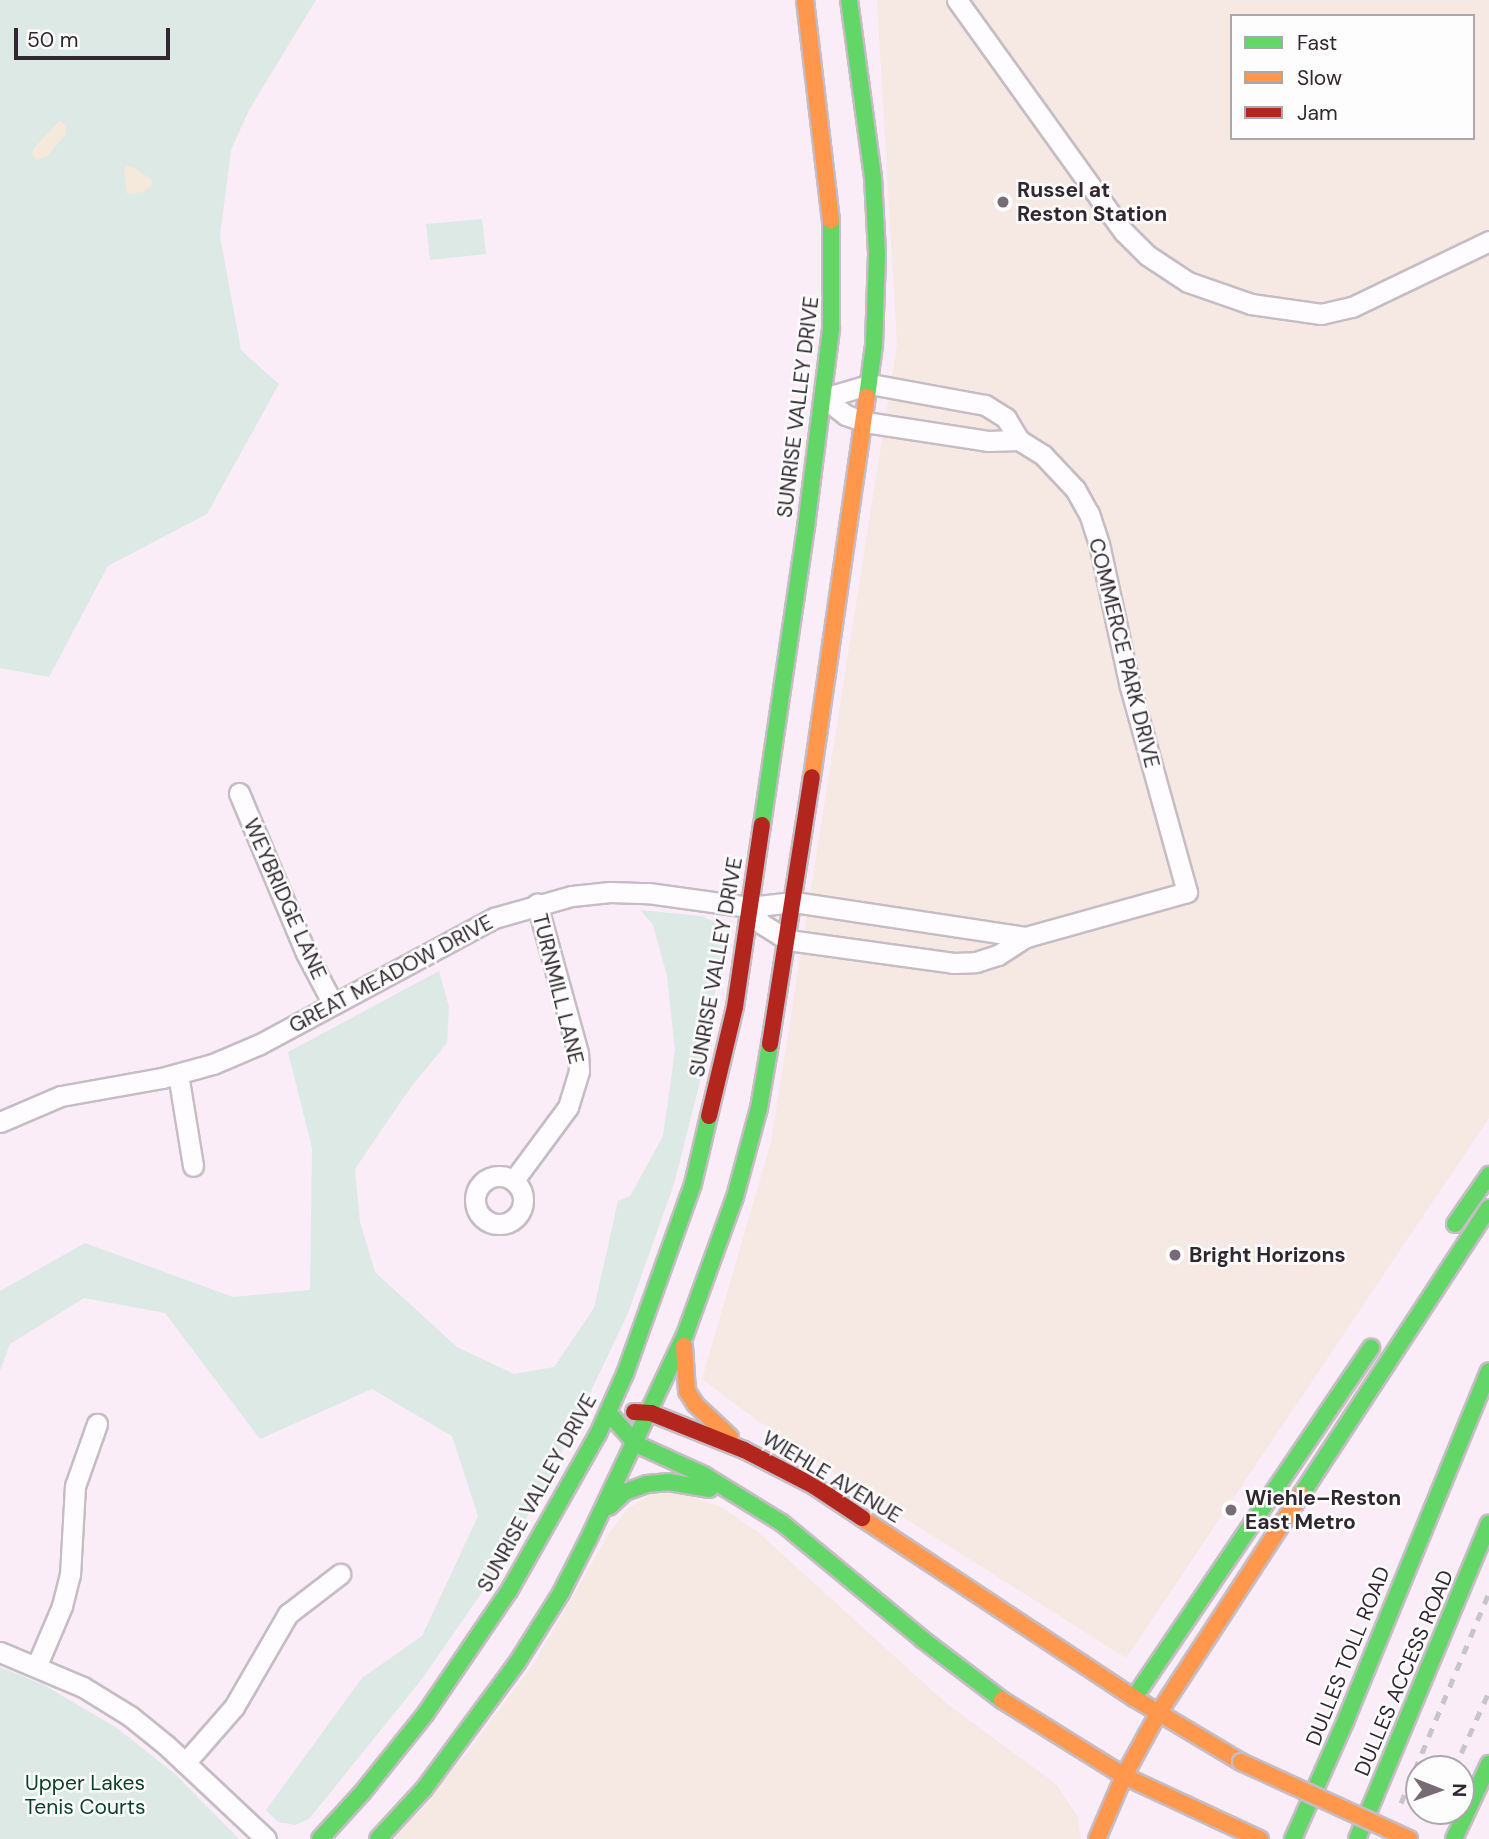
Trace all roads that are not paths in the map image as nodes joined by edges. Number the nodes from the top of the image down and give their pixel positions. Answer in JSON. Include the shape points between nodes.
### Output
{"nodes":[{"id":1,"x":805,"y":0,"type":"edge"},
{"id":2,"x":849,"y":0,"type":"edge"},
{"id":3,"x":957,"y":0,"type":"edge"},
{"id":4,"x":1489,"y":241,"type":"edge"},
{"id":5,"x":871,"y":384,"type":"junction"},
{"id":6,"x":824,"y":398,"type":"junction"},
{"id":7,"x":865,"y":422,"type":"junction"},
{"id":8,"x":1019,"y":440,"type":"junction"},
{"id":9,"x":239,"y":793,"type":"dead end"},
{"id":10,"x":794,"y":902,"type":"junction"},
{"id":11,"x":537,"y":904,"type":"junction"},
{"id":12,"x":750,"y":907,"type":"junction"},
{"id":13,"x":1026,"y":937,"type":"junction"},
{"id":14,"x":789,"y":940,"type":"junction"},
{"id":15,"x":334,"y":1004,"type":"junction"},
{"id":16,"x":178,"y":1074,"type":"junction"},
{"id":17,"x":0,"y":1122,"type":"edge"},
{"id":18,"x":193,"y":1166,"type":"dead end"},
{"id":19,"x":1489,"y":1175,"type":"edge"},
{"id":20,"x":514,"y":1180,"type":"dead end"},
{"id":21,"x":1489,"y":1208,"type":"edge"},
{"id":22,"x":1445,"y":1239,"type":"dead end"},
{"id":23,"x":685,"y":1335,"type":"junction"},
{"id":24,"x":1377,"y":1338,"type":"dead end"},
{"id":25,"x":1489,"y":1371,"type":"edge"},
{"id":26,"x":608,"y":1412,"type":"junction"},
{"id":27,"x":651,"y":1413,"type":"junction"},
{"id":28,"x":97,"y":1424,"type":"dead end"},
{"id":29,"x":636,"y":1444,"type":"junction"},
{"id":30,"x":744,"y":1450,"type":"junction"},
{"id":31,"x":745,"y":1498,"type":"junction"},
{"id":32,"x":602,"y":1513,"type":"junction"},
{"id":33,"x":1489,"y":1523,"type":"edge"},
{"id":34,"x":340,"y":1574,"type":"dead end"},
{"id":35,"x":0,"y":1652,"type":"edge"},
{"id":36,"x":37,"y":1665,"type":"junction"},
{"id":37,"x":1134,"y":1698,"type":"junction"},
{"id":38,"x":1158,"y":1714,"type":"junction"},
{"id":39,"x":185,"y":1763,"type":"junction"},
{"id":40,"x":1489,"y":1764,"type":"edge"},
{"id":41,"x":1124,"y":1776,"type":"junction"},
{"id":42,"x":266,"y":1839,"type":"edge"},
{"id":43,"x":320,"y":1839,"type":"edge"},
{"id":44,"x":378,"y":1839,"type":"edge"},
{"id":45,"x":1097,"y":1839,"type":"edge"},
{"id":46,"x":1260,"y":1839,"type":"edge"},
{"id":47,"x":1293,"y":1839,"type":"edge"},
{"id":48,"x":1357,"y":1839,"type":"edge"},
{"id":49,"x":1409,"y":1839,"type":"edge"},
{"id":50,"x":1454,"y":1839,"type":"edge"}],
"edges":[{"from":1,"to":6,"type":"main road","name":"SUNRISE VALLEY DRIVE","via":[[833,251]]},
{"from":2,"to":5,"type":"main road","via":[[875,210]]},
{"from":3,"to":4,"type":"street","via":[[1124,232],[1147,255],[1188,282],[1251,303],[1321,314],[1365,301]]},
{"from":5,"to":6,"type":"street","name":"COMMERCE PARK DRIVE"},
{"from":5,"to":7,"type":"main road"},
{"from":5,"to":8,"type":"street","name":"COMMERCE PARK DRIVE","via":[[985,405],[1006,418]]},
{"from":6,"to":7,"type":"street","via":[[846,415]]},
{"from":6,"to":12,"type":"main road","name":"SUNRISE VALLEY DRIVE"},
{"from":7,"to":8,"type":"street","via":[[988,441]]},
{"from":7,"to":10,"type":"main road"},
{"from":8,"to":13,"type":"street","name":"COMMERCE PARK DRIVE","via":[[1059,470],[1089,514],[1186,892]]},
{"from":9,"to":15,"type":"street","name":"WEYBRIDGE LANE","via":[[306,953]]},
{"from":10,"to":12,"type":"street","name":"GREAT MEADOW DRIVE"},
{"from":10,"to":13,"type":"street","name":"GREAT MEADOW DRIVE"},
{"from":10,"to":14,"type":"main road"},
{"from":11,"to":12,"type":"street","name":"GREAT MEADOW DRIVE","via":[[610,892],[696,897]]},
{"from":11,"to":15,"type":"street","name":"GREAT MEADOW DRIVE","via":[[494,918]]},
{"from":11,"to":20,"type":"street","name":"TURNMILL LANE","via":[[579,1071],[568,1107]]},
{"from":12,"to":14,"type":"street","via":[[762,924]]},
{"from":12,"to":26,"type":"main road","name":"SUNRISE VALLEY DRIVE","via":[[735,1007],[693,1184],[648,1315]]},
{"from":13,"to":14,"type":"street","via":[[998,955],[953,963]]},
{"from":14,"to":23,"type":"main road","via":[[759,1108],[735,1197]]},
{"from":15,"to":16,"type":"street","name":"GREAT MEADOW DRIVE","via":[[261,1044]]},
{"from":16,"to":17,"type":"street","name":"GREAT MEADOW DRIVE","via":[[61,1096]]},
{"from":16,"to":18,"type":"street"},
{"from":19,"to":22,"type":"main road"},
{"from":21,"to":38,"type":"main road"},
{"from":23,"to":27,"type":"main road"},
{"from":23,"to":30,"type":"main road","via":[[687,1391],[708,1418]]},
{"from":24,"to":37,"type":"main road"},
{"from":25,"to":47,"type":"main road","name":"DULLES TOLL ROAD"},
{"from":26,"to":27,"type":"main road","name":"WIEHLE AVENUE"},
{"from":26,"to":29,"type":"main road"},
{"from":26,"to":43,"type":"main road","name":"SUNRISE VALLEY DRIVE","via":[[546,1528],[467,1655],[426,1713]]},
{"from":27,"to":29,"type":"main road"},
{"from":27,"to":30,"type":"main road","name":"WIEHLE AVENUE"},
{"from":28,"to":36,"type":"street","via":[[75,1486],[70,1574]]},
{"from":29,"to":31,"type":"main road"},
{"from":29,"to":32,"type":"main road"},
{"from":30,"to":37,"type":"main road","name":"WIEHLE AVENUE","via":[[866,1518]]},
{"from":31,"to":32,"type":"main road","via":[[691,1485],[653,1483],[625,1492]]},
{"from":31,"to":41,"type":"main road","via":[[1018,1712]]},
{"from":32,"to":44,"type":"main road","via":[[561,1593],[517,1663],[424,1788]]},
{"from":33,"to":48,"type":"main road","name":"DULLES ACCESS ROAD"},
{"from":34,"to":39,"type":"street","via":[[288,1614],[234,1707]]},
{"from":35,"to":36,"type":"street"},
{"from":36,"to":39,"type":"street","via":[[130,1716]]},
{"from":37,"to":38,"type":"main road","name":"WIEHLE AVENUE"},
{"from":38,"to":41,"type":"main road"},
{"from":38,"to":49,"type":"main road","name":"WIEHLE AVENUE","bridge":true,"via":[[1241,1762]]},
{"from":39,"to":42,"type":"street"},
{"from":40,"to":50,"type":"main road"},
{"from":41,"to":45,"type":"main road"},
{"from":41,"to":46,"type":"main road"}]}
